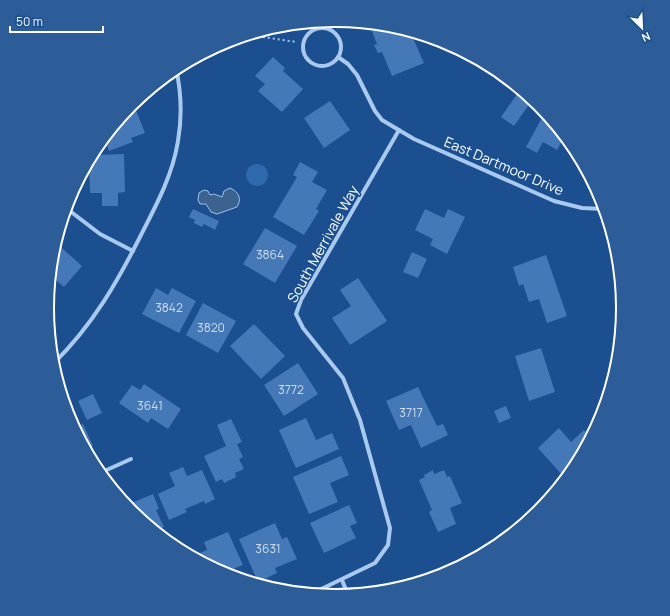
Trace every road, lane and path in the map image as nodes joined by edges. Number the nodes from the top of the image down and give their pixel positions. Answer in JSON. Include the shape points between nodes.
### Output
{"nodes":[{"id":1,"x":262,"y":37,"type":"edge"},
{"id":2,"x":297,"y":42,"type":"dead end"},
{"id":3,"x":338,"y":57,"type":"junction"},
{"id":4,"x":177,"y":75,"type":"edge"},
{"id":5,"x":399,"y":130,"type":"junction"},
{"id":6,"x":598,"y":209,"type":"edge"},
{"id":7,"x":71,"y":212,"type":"edge"},
{"id":8,"x":133,"y":251,"type":"junction"},
{"id":9,"x":58,"y":358,"type":"edge"},
{"id":10,"x":131,"y":460,"type":"dead end"},
{"id":11,"x":106,"y":471,"type":"edge"},
{"id":12,"x":342,"y":580,"type":"junction"},
{"id":13,"x":323,"y":588,"type":"edge"},
{"id":14,"x":345,"y":588,"type":"edge"}],
"edges":[{"from":1,"to":2,"type":"path"},
{"from":3,"to":3,"type":"street","via":[[341,43],[332,31],[318,29],[306,38],[304,52],[312,64],[327,66]]},
{"from":3,"to":5,"type":"street","name":"East Dartmoor Drive","via":[[357,75],[382,120]]},
{"from":4,"to":8,"type":"street","via":[[179,140],[164,189]]},
{"from":5,"to":6,"type":"street","name":"East Dartmoor Drive","via":[[414,139],[554,200],[582,208]]},
{"from":5,"to":12,"type":"street","name":"South Merrivale Way","via":[[301,300],[296,314],[303,328],[344,378],[360,420],[390,528],[388,545],[375,563]]},
{"from":7,"to":8,"type":"street","via":[[100,234]]},
{"from":8,"to":9,"type":"street","via":[[98,312]]},
{"from":10,"to":11,"type":"street"},
{"from":12,"to":13,"type":"street"},
{"from":12,"to":14,"type":"street"}]}
